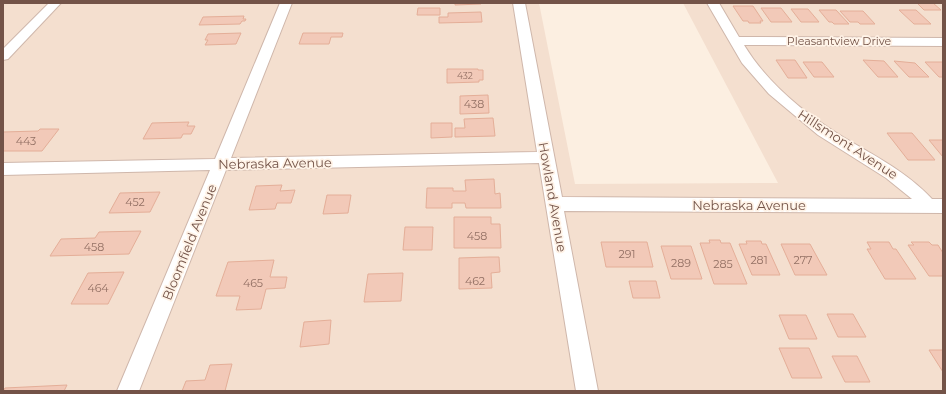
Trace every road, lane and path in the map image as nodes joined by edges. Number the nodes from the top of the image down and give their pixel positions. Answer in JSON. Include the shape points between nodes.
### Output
{"nodes":[{"id":1,"x":55,"y":3,"type":"edge"},
{"id":2,"x":286,"y":3,"type":"edge"},
{"id":3,"x":519,"y":3,"type":"edge"},
{"id":4,"x":713,"y":3,"type":"edge"},
{"id":5,"x":736,"y":41,"type":"junction"},
{"id":6,"x":943,"y":42,"type":"edge"},
{"id":7,"x":3,"y":56,"type":"edge"},
{"id":8,"x":546,"y":157,"type":"junction"},
{"id":9,"x":220,"y":164,"type":"junction"},
{"id":10,"x":3,"y":169,"type":"edge"},
{"id":11,"x":554,"y":204,"type":"junction"},
{"id":12,"x":936,"y":206,"type":"edge"},
{"id":13,"x":128,"y":391,"type":"edge"},
{"id":14,"x":587,"y":391,"type":"edge"}],
"edges":[{"from":1,"to":7,"type":"street"},
{"from":2,"to":9,"type":"street","name":"Bloomfield Avenue"},
{"from":3,"to":8,"type":"street","name":"Howland Avenue"},
{"from":4,"to":5,"type":"street","name":"Hillsmont Avenue"},
{"from":5,"to":6,"type":"street","name":"Pleasantview Drive"},
{"from":5,"to":12,"type":"street","name":"Hillsmont Avenue","via":[[758,74],[799,113],[906,183]]},
{"from":8,"to":9,"type":"street","name":"Nebraska Avenue"},
{"from":8,"to":11,"type":"street","name":"Howland Avenue"},
{"from":9,"to":10,"type":"street","name":"Nebraska Avenue"},
{"from":9,"to":13,"type":"street","name":"Bloomfield Avenue"},
{"from":11,"to":12,"type":"street","name":"Nebraska Avenue"},
{"from":11,"to":14,"type":"street","name":"Howland Avenue"}]}
